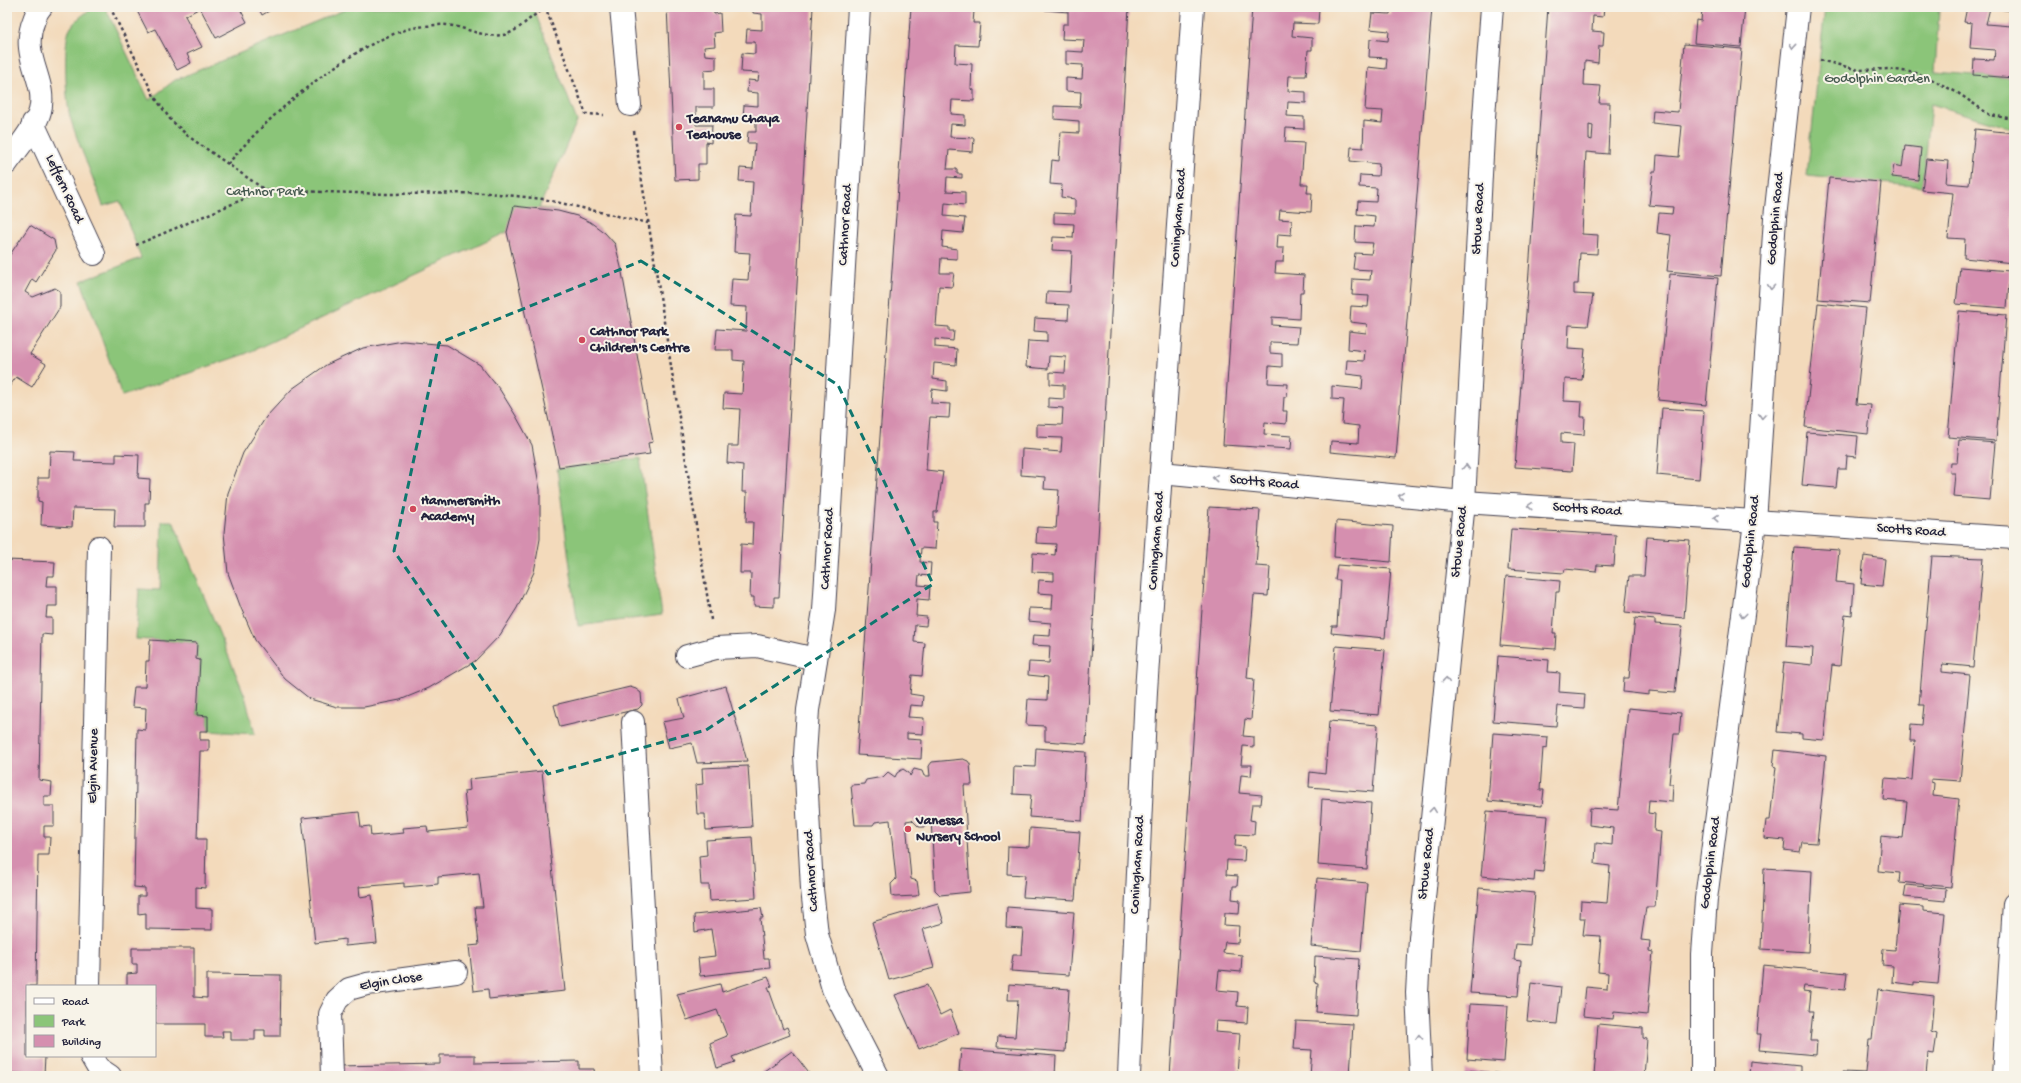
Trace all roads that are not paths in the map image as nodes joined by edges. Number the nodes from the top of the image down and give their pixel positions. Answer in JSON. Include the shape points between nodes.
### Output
{"nodes":[{"id":1,"x":41,"y":7,"type":"edge"},
{"id":2,"x":621,"y":7,"type":"edge"},
{"id":3,"x":859,"y":7,"type":"edge"},
{"id":4,"x":1193,"y":7,"type":"edge"},
{"id":5,"x":1492,"y":7,"type":"edge"},
{"id":6,"x":1798,"y":7,"type":"edge"},
{"id":7,"x":631,"y":111,"type":"road end"},
{"id":8,"x":33,"y":124,"type":"junction"},
{"id":9,"x":7,"y":163,"type":"edge"},
{"id":10,"x":94,"y":254,"type":"dead end"},
{"id":11,"x":1161,"y":474,"type":"junction"},
{"id":12,"x":1464,"y":502,"type":"junction"},
{"id":13,"x":1754,"y":522,"type":"junction"},
{"id":14,"x":2014,"y":538,"type":"edge"},
{"id":15,"x":99,"y":547,"type":"dead end"},
{"id":16,"x":687,"y":656,"type":"dead end"},
{"id":17,"x":816,"y":659,"type":"junction"},
{"id":18,"x":632,"y":722,"type":"dead end"},
{"id":19,"x":2014,"y":904,"type":"edge"},
{"id":20,"x":456,"y":972,"type":"dead end"},
{"id":21,"x":89,"y":985,"type":"edge"},
{"id":22,"x":92,"y":1057,"type":"edge"},
{"id":23,"x":110,"y":1076,"type":"edge"},
{"id":24,"x":332,"y":1076,"type":"edge"},
{"id":25,"x":652,"y":1076,"type":"edge"},
{"id":26,"x":878,"y":1076,"type":"edge"},
{"id":27,"x":1129,"y":1076,"type":"edge"},
{"id":28,"x":1421,"y":1076,"type":"edge"},
{"id":29,"x":1702,"y":1076,"type":"edge"},
{"id":30,"x":2003,"y":1076,"type":"edge"}],
"edges":[{"from":1,"to":8,"type":"street","via":[[30,29],[29,52],[41,91],[40,111]]},
{"from":2,"to":7,"type":"street"},
{"from":3,"to":17,"type":"street","name":"Cathnor Road","via":[[824,610]]},
{"from":4,"to":11,"type":"street","name":"Coningham Road"},
{"from":12,"to":5,"type":"street","name":"Stowe Road","one_way":true},
{"from":6,"to":13,"type":"street","name":"Godolphin Road","one_way":true,"via":[[1775,218]]},
{"from":8,"to":9,"type":"street"},
{"from":8,"to":10,"type":"street","name":"Leffern Road"},
{"from":12,"to":11,"type":"street","name":"Scotts Road","one_way":true},
{"from":11,"to":27,"type":"street","name":"Coningham Road","via":[[1146,691]]},
{"from":13,"to":12,"type":"street","name":"Scotts Road","one_way":true},
{"from":28,"to":12,"type":"street","name":"Stowe Road","one_way":true,"via":[[1418,994],[1420,938]]},
{"from":13,"to":14,"type":"street","name":"Scotts Road"},
{"from":13,"to":29,"type":"street","name":"Godolphin Road","one_way":true,"via":[[1706,899],[1702,954]]},
{"from":15,"to":21,"type":"street","name":"Elgin Avenue"},
{"from":16,"to":17,"type":"street","via":[[716,648],[758,646]]},
{"from":17,"to":26,"type":"street","name":"Cathnor Road","via":[[808,710],[805,755],[817,934],[833,989]]},
{"from":18,"to":25,"type":"street"},
{"from":19,"to":30,"type":"street"},
{"from":20,"to":24,"type":"street","name":"Elgin Close","via":[[367,984],[349,989],[337,1000],[330,1014]]},
{"from":22,"to":23,"type":"street","via":[[98,1068]]}]}
